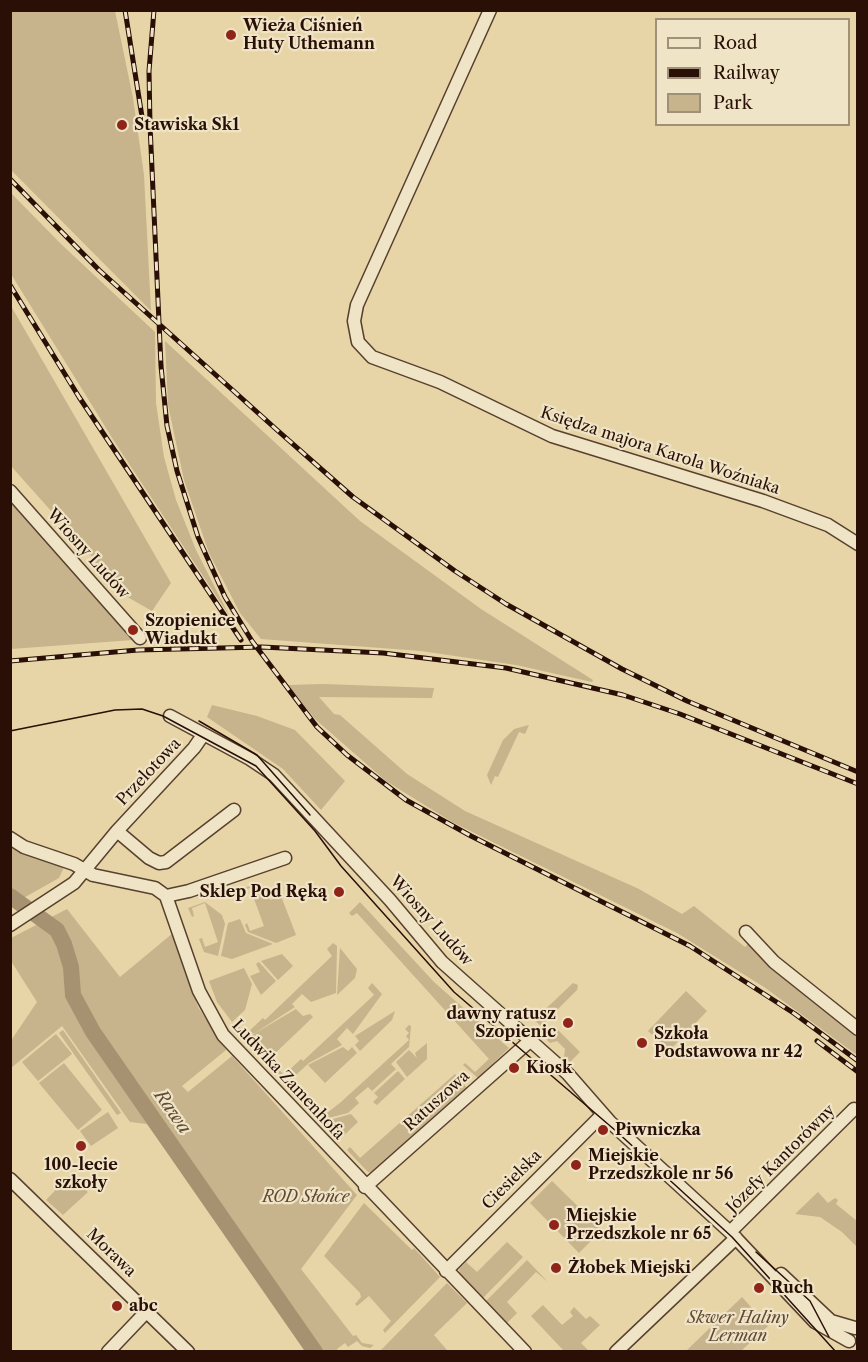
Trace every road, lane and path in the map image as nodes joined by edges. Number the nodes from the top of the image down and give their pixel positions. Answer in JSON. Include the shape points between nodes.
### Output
{"nodes":[{"id":1,"x":490,"y":10,"type":"edge"},
{"id":2,"x":10,"y":491,"type":"edge"},
{"id":3,"x":858,"y":544,"type":"edge"},
{"id":4,"x":140,"y":638,"type":"dead end"},
{"id":5,"x":170,"y":716,"type":"dead end"},
{"id":6,"x":203,"y":735,"type":"junction"},
{"id":7,"x":234,"y":810,"type":"dead end"},
{"id":8,"x":117,"y":831,"type":"junction"},
{"id":9,"x":10,"y":838,"type":"edge"},
{"id":10,"x":285,"y":858,"type":"dead end"},
{"id":11,"x":85,"y":870,"type":"junction"},
{"id":12,"x":166,"y":896,"type":"junction"},
{"id":13,"x":10,"y":925,"type":"edge"},
{"id":14,"x":746,"y":932,"type":"dead end"},
{"id":15,"x":858,"y":1029,"type":"edge"},
{"id":16,"x":531,"y":1040,"type":"junction"},
{"id":17,"x":854,"y":1109,"type":"dead end"},
{"id":18,"x":603,"y":1114,"type":"junction"},
{"id":19,"x":10,"y":1179,"type":"edge"},
{"id":20,"x":365,"y":1187,"type":"junction"},
{"id":21,"x":733,"y":1235,"type":"junction"},
{"id":22,"x":446,"y":1270,"type":"junction"},
{"id":23,"x":147,"y":1311,"type":"junction"},
{"id":24,"x":856,"y":1327,"type":"edge"},
{"id":25,"x":851,"y":1346,"type":"edge"},
{"id":26,"x":108,"y":1352,"type":"edge"},
{"id":27,"x":188,"y":1352,"type":"edge"},
{"id":28,"x":525,"y":1352,"type":"edge"},
{"id":29,"x":616,"y":1352,"type":"edge"}],
"edges":[{"from":1,"to":3,"type":"street","name":"Księdza majora Karola Woźniaka","via":[[357,305],[354,321],[358,342],[372,357],[440,382],[552,435],[763,501],[828,525]]},
{"from":2,"to":4,"type":"street","name":"Wiosny Ludów"},
{"from":5,"to":6,"type":"street","name":"Wiosny Ludów"},
{"from":6,"to":8,"type":"street","name":"Przelotowa"},
{"from":6,"to":16,"type":"street","name":"Wiosny Ludów","via":[[274,775],[442,962]]},
{"from":7,"to":8,"type":"street","name":"Przelotowa","via":[[166,862],[154,861]]},
{"from":8,"to":11,"type":"street","name":"Przelotowa"},
{"from":9,"to":11,"type":"street"},
{"from":10,"to":12,"type":"street"},
{"from":11,"to":12,"type":"street","via":[[155,888]]},
{"from":11,"to":13,"type":"street","name":"Przelotowa","via":[[70,887]]},
{"from":12,"to":20,"type":"street","name":"Ludwika Zamenhofa","via":[[214,1022]]},
{"from":14,"to":15,"type":"street","via":[[774,962]]},
{"from":16,"to":18,"type":"street","name":"Wiosny Ludów"},
{"from":16,"to":20,"type":"street","name":"Ratuszowa"},
{"from":17,"to":21,"type":"street","name":"Józefy Kantorówny"},
{"from":18,"to":21,"type":"street","name":"Wiosny Ludów"},
{"from":18,"to":22,"type":"street","name":"Ciesielska"},
{"from":19,"to":23,"type":"street","name":"Morawa"},
{"from":20,"to":22,"type":"street","name":"Ludwika Zamenhofa"},
{"from":21,"to":24,"type":"street","name":"Wiosny Ludów","via":[[831,1321]]},
{"from":21,"to":25,"type":"street","name":"Wiosny Ludów","via":[[815,1322]]},
{"from":21,"to":29,"type":"street","name":"Józefy Kantorówny"},
{"from":22,"to":28,"type":"street","name":"Ludwika Zamenhofa"},
{"from":23,"to":26,"type":"street"},
{"from":23,"to":27,"type":"street","name":"Morawa"},
{"from":24,"to":25,"type":"street"}]}
